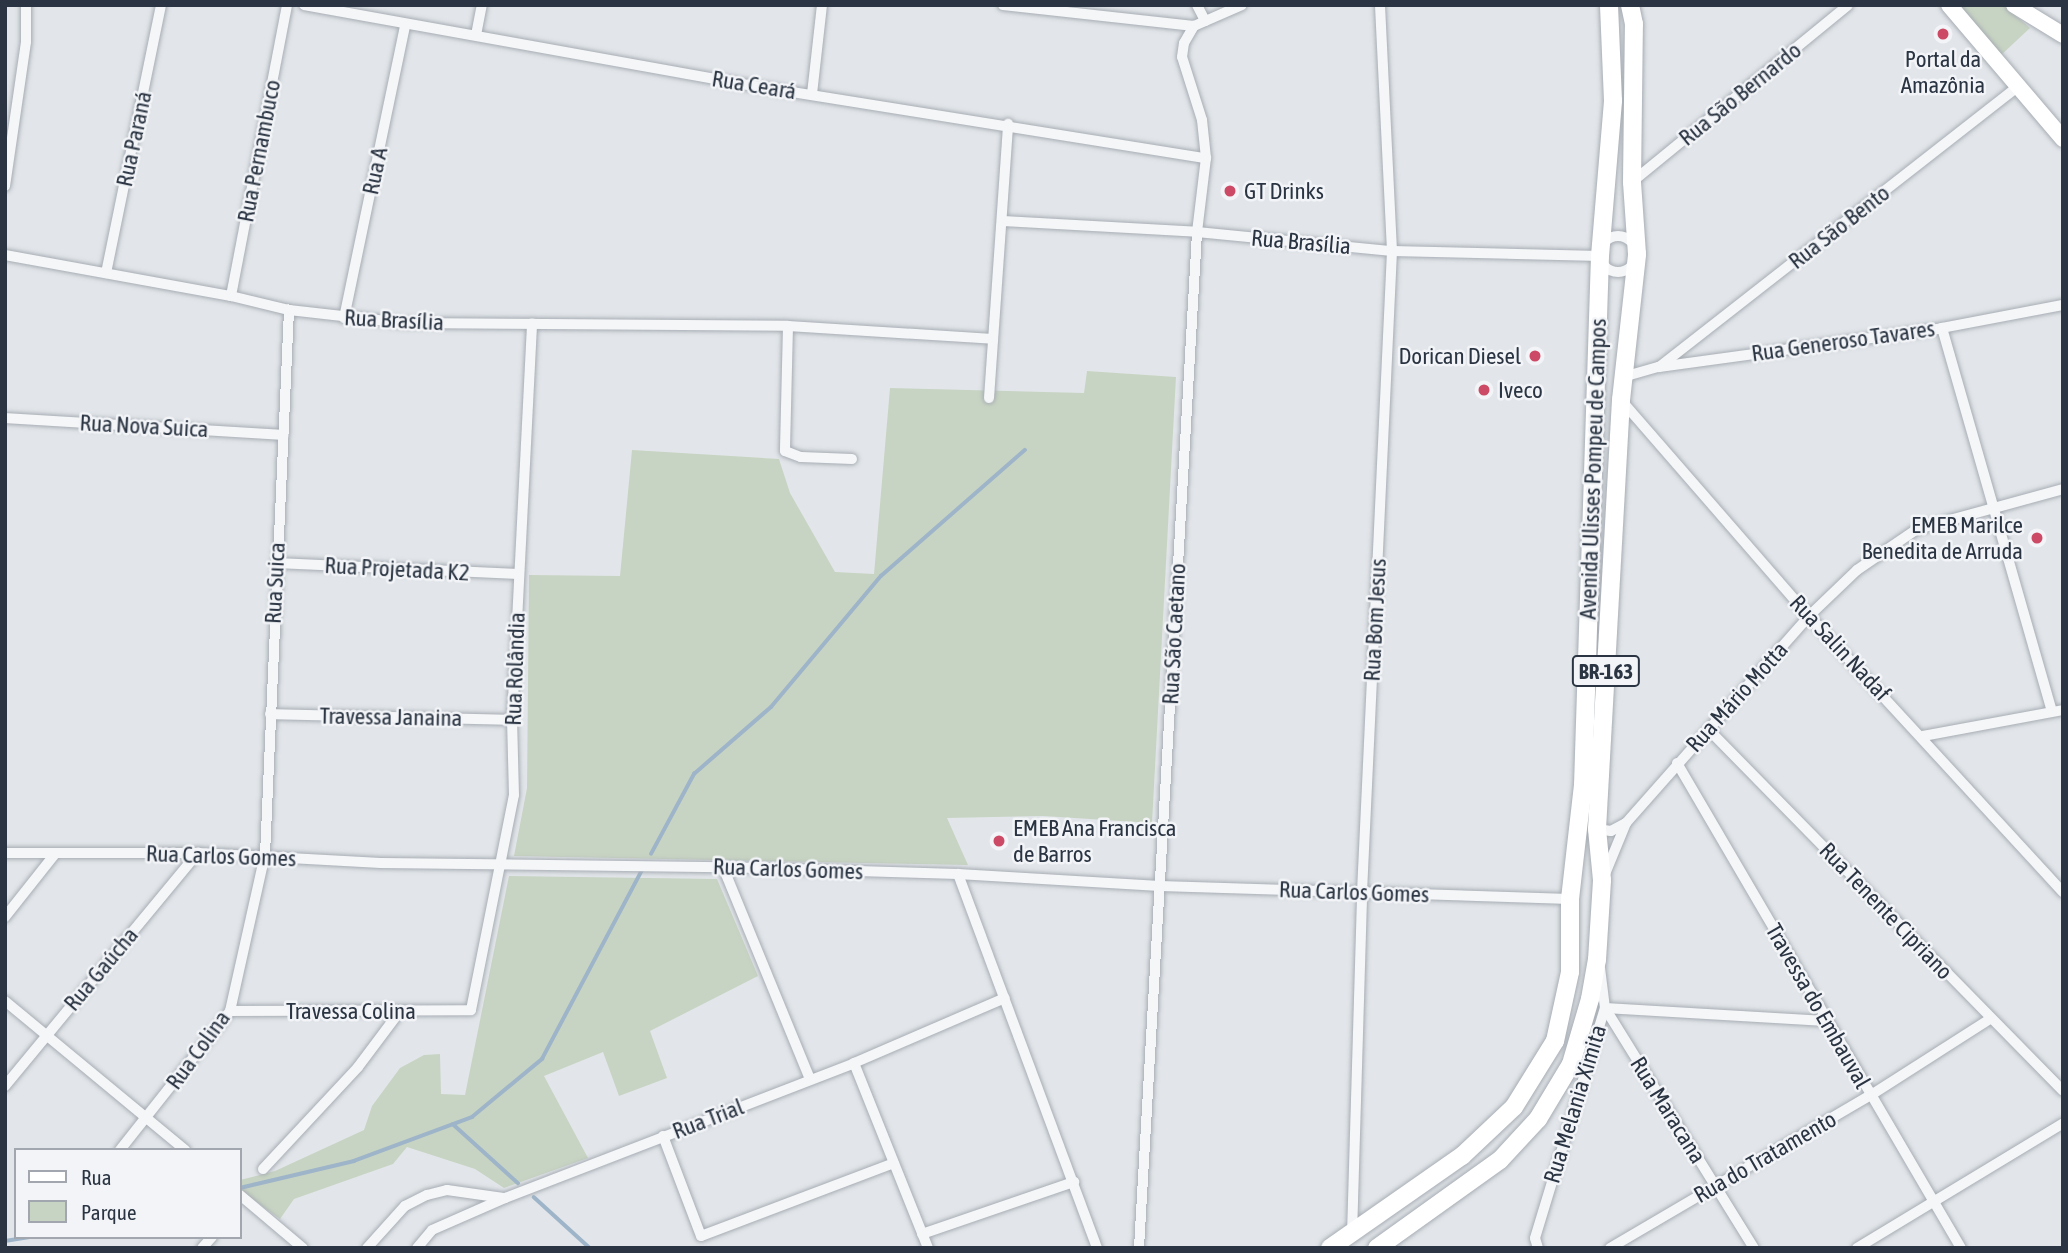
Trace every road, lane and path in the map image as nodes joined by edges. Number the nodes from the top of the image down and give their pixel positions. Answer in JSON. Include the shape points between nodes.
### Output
{"nodes":[{"id":1,"x":26,"y":5,"type":"edge"},
{"id":2,"x":161,"y":5,"type":"edge"},
{"id":3,"x":287,"y":5,"type":"edge"},
{"id":4,"x":304,"y":5,"type":"edge"},
{"id":5,"x":482,"y":5,"type":"edge"},
{"id":6,"x":822,"y":5,"type":"edge"},
{"id":7,"x":1003,"y":5,"type":"edge"},
{"id":8,"x":1197,"y":5,"type":"edge"},
{"id":9,"x":1242,"y":5,"type":"edge"},
{"id":10,"x":1380,"y":5,"type":"edge"},
{"id":11,"x":1609,"y":5,"type":"edge"},
{"id":12,"x":1630,"y":5,"type":"edge"},
{"id":13,"x":1848,"y":5,"type":"edge"},
{"id":14,"x":1949,"y":5,"type":"edge"},
{"id":15,"x":2014,"y":5,"type":"edge"},
{"id":16,"x":354,"y":10,"type":"edge"},
{"id":17,"x":1200,"y":24,"type":"junction"},
{"id":18,"x":405,"y":25,"type":"junction"},
{"id":19,"x":476,"y":35,"type":"junction"},
{"id":20,"x":2063,"y":35,"type":"edge"},
{"id":21,"x":2019,"y":86,"type":"junction"},
{"id":22,"x":812,"y":94,"type":"junction"},
{"id":23,"x":1007,"y":124,"type":"junction"},
{"id":24,"x":2063,"y":139,"type":"edge"},
{"id":25,"x":1206,"y":158,"type":"junction"},
{"id":26,"x":1632,"y":182,"type":"junction"},
{"id":27,"x":5,"y":186,"type":"edge"},
{"id":28,"x":1003,"y":221,"type":"junction"},
{"id":29,"x":1197,"y":232,"type":"junction"},
{"id":30,"x":1392,"y":251,"type":"junction"},
{"id":31,"x":1637,"y":254,"type":"junction"},
{"id":32,"x":5,"y":255,"type":"edge"},
{"id":33,"x":1600,"y":256,"type":"junction"},
{"id":34,"x":106,"y":273,"type":"junction"},
{"id":35,"x":231,"y":296,"type":"junction"},
{"id":36,"x":2063,"y":305,"type":"edge"},
{"id":37,"x":289,"y":310,"type":"junction"},
{"id":38,"x":344,"y":318,"type":"junction"},
{"id":39,"x":532,"y":324,"type":"junction"},
{"id":40,"x":788,"y":326,"type":"junction"},
{"id":41,"x":1942,"y":328,"type":"junction"},
{"id":42,"x":993,"y":339,"type":"junction"},
{"id":43,"x":1659,"y":367,"type":"junction"},
{"id":44,"x":1623,"y":377,"type":"junction"},
{"id":45,"x":989,"y":398,"type":"dead end"},
{"id":46,"x":1621,"y":400,"type":"junction"},
{"id":47,"x":5,"y":418,"type":"edge"},
{"id":48,"x":283,"y":435,"type":"junction"},
{"id":49,"x":852,"y":459,"type":"dead end"},
{"id":50,"x":2063,"y":489,"type":"edge"},
{"id":51,"x":1992,"y":506,"type":"junction"},
{"id":52,"x":276,"y":563,"type":"junction"},
{"id":53,"x":519,"y":574,"type":"junction"},
{"id":54,"x":1809,"y":616,"type":"junction"},
{"id":55,"x":2057,"y":710,"type":"edge"},
{"id":56,"x":270,"y":714,"type":"junction"},
{"id":57,"x":512,"y":720,"type":"junction"},
{"id":58,"x":1710,"y":731,"type":"junction"},
{"id":59,"x":1923,"y":736,"type":"junction"},
{"id":60,"x":1677,"y":763,"type":"junction"},
{"id":61,"x":1626,"y":823,"type":"junction"},
{"id":62,"x":1597,"y":829,"type":"junction"},
{"id":63,"x":5,"y":853,"type":"edge"},
{"id":64,"x":198,"y":853,"type":"junction"},
{"id":65,"x":55,"y":854,"type":"junction"},
{"id":66,"x":265,"y":855,"type":"junction"},
{"id":67,"x":503,"y":864,"type":"junction"},
{"id":68,"x":723,"y":867,"type":"junction"},
{"id":69,"x":958,"y":874,"type":"junction"},
{"id":70,"x":1602,"y":880,"type":"junction"},
{"id":71,"x":1160,"y":886,"type":"junction"},
{"id":72,"x":1362,"y":892,"type":"junction"},
{"id":73,"x":2063,"y":892,"type":"edge"},
{"id":74,"x":1570,"y":899,"type":"junction"},
{"id":75,"x":5,"y":917,"type":"edge"},
{"id":76,"x":1597,"y":960,"type":"junction"},
{"id":77,"x":1005,"y":998,"type":"junction"},
{"id":78,"x":5,"y":1001,"type":"edge"},
{"id":79,"x":1605,"y":1008,"type":"junction"},
{"id":80,"x":471,"y":1010,"type":"joint"},
{"id":81,"x":230,"y":1011,"type":"junction"},
{"id":82,"x":400,"y":1011,"type":"junction"},
{"id":83,"x":1990,"y":1019,"type":"junction"},
{"id":84,"x":1826,"y":1021,"type":"junction"},
{"id":85,"x":46,"y":1035,"type":"junction"},
{"id":86,"x":854,"y":1063,"type":"junction"},
{"id":87,"x":810,"y":1079,"type":"junction"},
{"id":88,"x":5,"y":1086,"type":"edge"},
{"id":89,"x":2063,"y":1091,"type":"edge"},
{"id":90,"x":1871,"y":1095,"type":"junction"},
{"id":91,"x":147,"y":1118,"type":"junction"},
{"id":92,"x":2063,"y":1123,"type":"edge"},
{"id":93,"x":663,"y":1136,"type":"junction"},
{"id":94,"x":122,"y":1148,"type":"edge"},
{"id":95,"x":183,"y":1148,"type":"edge"},
{"id":96,"x":894,"y":1163,"type":"junction"},
{"id":97,"x":263,"y":1169,"type":"dead end"},
{"id":98,"x":1073,"y":1182,"type":"junction"},
{"id":99,"x":1715,"y":1185,"type":"junction"},
{"id":100,"x":505,"y":1198,"type":"junction"},
{"id":101,"x":242,"y":1200,"type":"edge"},
{"id":102,"x":1933,"y":1202,"type":"junction"},
{"id":103,"x":922,"y":1234,"type":"junction"},
{"id":104,"x":1354,"y":1242,"type":"edge"},
{"id":105,"x":303,"y":1248,"type":"edge"},
{"id":106,"x":367,"y":1248,"type":"edge"},
{"id":107,"x":417,"y":1248,"type":"edge"},
{"id":108,"x":928,"y":1248,"type":"edge"},
{"id":109,"x":1097,"y":1248,"type":"edge"},
{"id":110,"x":1139,"y":1248,"type":"edge"},
{"id":111,"x":1331,"y":1248,"type":"edge"},
{"id":112,"x":1377,"y":1248,"type":"edge"},
{"id":113,"x":1538,"y":1248,"type":"edge"},
{"id":114,"x":1610,"y":1248,"type":"edge"},
{"id":115,"x":1754,"y":1248,"type":"edge"},
{"id":116,"x":1857,"y":1248,"type":"edge"},
{"id":117,"x":1961,"y":1248,"type":"edge"}],
"edges":[{"from":1,"to":27,"type":"street","via":[[26,42]]},
{"from":2,"to":34,"type":"street","name":"Rua Paraná"},
{"from":3,"to":35,"type":"street","name":"Rua Pernambuco"},
{"from":4,"to":16,"type":"street","name":"Rua Ceará"},
{"from":5,"to":19,"type":"street"},
{"from":6,"to":22,"type":"street"},
{"from":7,"to":17,"type":"street"},
{"from":8,"to":17,"type":"street"},
{"from":9,"to":17,"type":"street"},
{"from":10,"to":30,"type":"street","name":"Rua Bom Jesus"},
{"from":11,"to":33,"type":"main road","name":"Avenida Ulisses Pompeu de Campos","number":"BR-163","via":[[1613,101]]},
{"from":12,"to":26,"type":"main road","name":"Avenida Ulisses Pompeu de Campos","number":"BR-163","via":[[1634,24]]},
{"from":13,"to":26,"type":"street","name":"Rua São Bernardo"},
{"from":14,"to":21,"type":"main road"},
{"from":15,"to":20,"type":"main road"},
{"from":16,"to":18,"type":"street","name":"Rua Ceará"},
{"from":17,"to":25,"type":"street","name":"Rua São Caetano","via":[[1184,43],[1182,57],[1202,120]]},
{"from":18,"to":19,"type":"street","name":"Rua Ceará"},
{"from":18,"to":38,"type":"street","name":"Rua A"},
{"from":19,"to":22,"type":"street","name":"Rua Ceará"},
{"from":21,"to":24,"type":"main road"},
{"from":21,"to":43,"type":"street","name":"Rua São Bento"},
{"from":22,"to":23,"type":"street","name":"Rua Ceará"},
{"from":23,"to":25,"type":"street","name":"Rua Ceará"},
{"from":23,"to":28,"type":"street"},
{"from":25,"to":29,"type":"street","name":"Rua São Caetano"},
{"from":26,"to":31,"type":"main road","name":"Avenida Ulisses Pompeu de Campos","number":"BR-163"},
{"from":28,"to":29,"type":"street","name":"Rua Brasília"},
{"from":28,"to":42,"type":"street"},
{"from":29,"to":30,"type":"street","name":"Rua Brasília"},
{"from":29,"to":71,"type":"street","name":"Rua São Caetano"},
{"from":30,"to":33,"type":"street","name":"Rua Brasília"},
{"from":30,"to":72,"type":"street","name":"Rua Bom Jesus"},
{"from":31,"to":33,"type":"street","via":[[1632,267],[1618,273],[1603,265]]},
{"from":31,"to":33,"type":"street","via":[[1632,242],[1616,236],[1607,239]]},
{"from":31,"to":44,"type":"main road","name":"Avenida Ulisses Pompeu de Campos","number":"BR-163"},
{"from":32,"to":34,"type":"street","name":"Rua Brasília"},
{"from":33,"to":74,"type":"main road","name":"Avenida Ulisses Pompeu de Campos","number":"BR-163","via":[[1583,785]]},
{"from":34,"to":35,"type":"street","name":"Rua Brasília"},
{"from":35,"to":37,"type":"street","name":"Rua Brasília"},
{"from":36,"to":41,"type":"street","name":"Rua Generoso Tavares"},
{"from":37,"to":38,"type":"street","name":"Rua Brasília"},
{"from":37,"to":48,"type":"street","name":"Rua Suica"},
{"from":38,"to":39,"type":"street","name":"Rua Brasília"},
{"from":39,"to":40,"type":"street","name":"Rua Brasília"},
{"from":39,"to":53,"type":"street","name":"Rua Rolândia"},
{"from":40,"to":42,"type":"street","name":"Rua Brasília"},
{"from":40,"to":49,"type":"street","via":[[785,451],[801,457]]},
{"from":41,"to":43,"type":"street","name":"Rua Generoso Tavares"},
{"from":41,"to":51,"type":"street"},
{"from":42,"to":45,"type":"street"},
{"from":43,"to":44,"type":"street","name":"Rua Generoso Tavares"},
{"from":44,"to":46,"type":"main road","name":"Avenida Ulisses Pompeu de Campos","number":"BR-163"},
{"from":46,"to":54,"type":"street","name":"Rua Salin Nadaf"},
{"from":46,"to":62,"type":"main road","name":"Avenida Ulisses Pompeu de Campos","number":"BR-163"},
{"from":47,"to":48,"type":"street","name":"Rua Nova Suica"},
{"from":48,"to":52,"type":"street","name":"Rua Suica"},
{"from":50,"to":51,"type":"street","name":"Rua Mário Motta"},
{"from":51,"to":54,"type":"street","name":"Rua Mário Motta","via":[[1917,528],[1857,570]]},
{"from":51,"to":55,"type":"street"},
{"from":52,"to":53,"type":"street","name":"Rua Projetada K2"},
{"from":52,"to":56,"type":"street","name":"Rua Suica"},
{"from":53,"to":57,"type":"street","name":"Rua Rolândia"},
{"from":54,"to":58,"type":"street","name":"Rua Mário Motta"},
{"from":54,"to":59,"type":"street","name":"Rua Salin Nadaf"},
{"from":55,"to":59,"type":"street"},
{"from":56,"to":57,"type":"street","name":"Travessa Janaina"},
{"from":56,"to":66,"type":"street","name":"Rua Suica"},
{"from":57,"to":67,"type":"street","name":"Rua Rolândia","via":[[514,795]]},
{"from":58,"to":60,"type":"street","name":"Rua Mário Motta"},
{"from":58,"to":83,"type":"street","name":"Rua Tenente Cipriano"},
{"from":59,"to":73,"type":"street","name":"Rua Salin Nadaf"},
{"from":60,"to":61,"type":"street","name":"Rua Mário Motta"},
{"from":60,"to":84,"type":"street","name":"Travessa do Embauval"},
{"from":61,"to":62,"type":"street","via":[[1611,831]]},
{"from":61,"to":70,"type":"street","name":"Rua Mário Motta"},
{"from":62,"to":70,"type":"main road","name":"Avenida Ulisses Pompeu de Campos","number":"BR-163"},
{"from":63,"to":65,"type":"street","name":"Rua Carlos Gomes"},
{"from":64,"to":65,"type":"street","name":"Rua Carlos Gomes"},
{"from":64,"to":66,"type":"street","name":"Rua Carlos Gomes"},
{"from":64,"to":85,"type":"street","name":"Rua Gaúcha"},
{"from":65,"to":75,"type":"street"},
{"from":66,"to":67,"type":"street","name":"Rua Carlos Gomes","via":[[381,863]]},
{"from":66,"to":81,"type":"street","name":"Rua Colina"},
{"from":67,"to":68,"type":"street","name":"Rua Carlos Gomes"},
{"from":67,"to":80,"type":"street","name":"Rua Rolândia"},
{"from":68,"to":69,"type":"street","name":"Rua Carlos Gomes"},
{"from":68,"to":87,"type":"street"},
{"from":69,"to":71,"type":"street","name":"Rua Carlos Gomes"},
{"from":69,"to":77,"type":"street"},
{"from":70,"to":74,"type":"main road","via":[[1596,896]]},
{"from":70,"to":76,"type":"main road","name":"Avenida Ulisses Pompeu de Campos","number":"BR-163"},
{"from":71,"to":72,"type":"street","name":"Rua Carlos Gomes"},
{"from":71,"to":110,"type":"street","name":"Rua São Caetano"},
{"from":72,"to":74,"type":"street","name":"Rua Carlos Gomes"},
{"from":72,"to":104,"type":"street","name":"Rua Bom Jesus"},
{"from":74,"to":104,"type":"main road","name":"Avenida Ulisses Pompeu de Campos","number":"BR-163","via":[[1570,972],[1555,1041],[1514,1107],[1462,1156]]},
{"from":76,"to":79,"type":"street","name":"Rua Melania Ximita"},
{"from":76,"to":112,"type":"main road","name":"Avenida Ulisses Pompeu de Campos","number":"BR-163","via":[[1571,1064],[1538,1119],[1500,1160]]},
{"from":77,"to":86,"type":"street","name":"Rua Trial"},
{"from":77,"to":98,"type":"street"},
{"from":78,"to":85,"type":"street"},
{"from":79,"to":84,"type":"street"},
{"from":79,"to":99,"type":"street","name":"Rua Maracana"},
{"from":79,"to":113,"type":"street","name":"Rua Melania Ximita","via":[[1535,1238]]},
{"from":80,"to":82,"type":"street","name":"Travessa Colina"},
{"from":81,"to":82,"type":"street","name":"Travessa Colina"},
{"from":81,"to":91,"type":"street","name":"Rua Colina"},
{"from":82,"to":97,"type":"street","via":[[358,1067]]},
{"from":83,"to":89,"type":"street","name":"Rua Tenente Cipriano"},
{"from":83,"to":90,"type":"street","name":"Rua do Tratamento"},
{"from":84,"to":90,"type":"street","name":"Travessa do Embauval"},
{"from":85,"to":88,"type":"street","name":"Rua Gaúcha"},
{"from":85,"to":91,"type":"street"},
{"from":86,"to":87,"type":"street","name":"Rua Trial"},
{"from":86,"to":96,"type":"street"},
{"from":87,"to":93,"type":"street","name":"Rua Trial"},
{"from":90,"to":99,"type":"street","name":"Rua do Tratamento"},
{"from":90,"to":102,"type":"street","name":"Travessa do Embauval"},
{"from":91,"to":94,"type":"street","name":"Rua Colina"},
{"from":91,"to":95,"type":"street"},
{"from":92,"to":102,"type":"street"},
{"from":93,"to":96,"type":"street","via":[[701,1236]]},
{"from":93,"to":100,"type":"street","name":"Rua Trial"},
{"from":96,"to":103,"type":"street"},
{"from":98,"to":103,"type":"street"},
{"from":98,"to":109,"type":"street"},
{"from":99,"to":114,"type":"street","name":"Rua do Tratamento"},
{"from":99,"to":115,"type":"street","name":"Rua Maracana"},
{"from":100,"to":106,"type":"street","via":[[447,1190],[427,1195],[405,1206]]},
{"from":100,"to":107,"type":"street","name":"Rua Trial","via":[[432,1230]]},
{"from":101,"to":105,"type":"street"},
{"from":102,"to":116,"type":"street"},
{"from":102,"to":117,"type":"street","name":"Travessa do Embauval"},
{"from":103,"to":108,"type":"street"},
{"from":104,"to":111,"type":"main road","name":"Avenida Ulisses Pompeu de Campos","number":"BR-163"}]}
